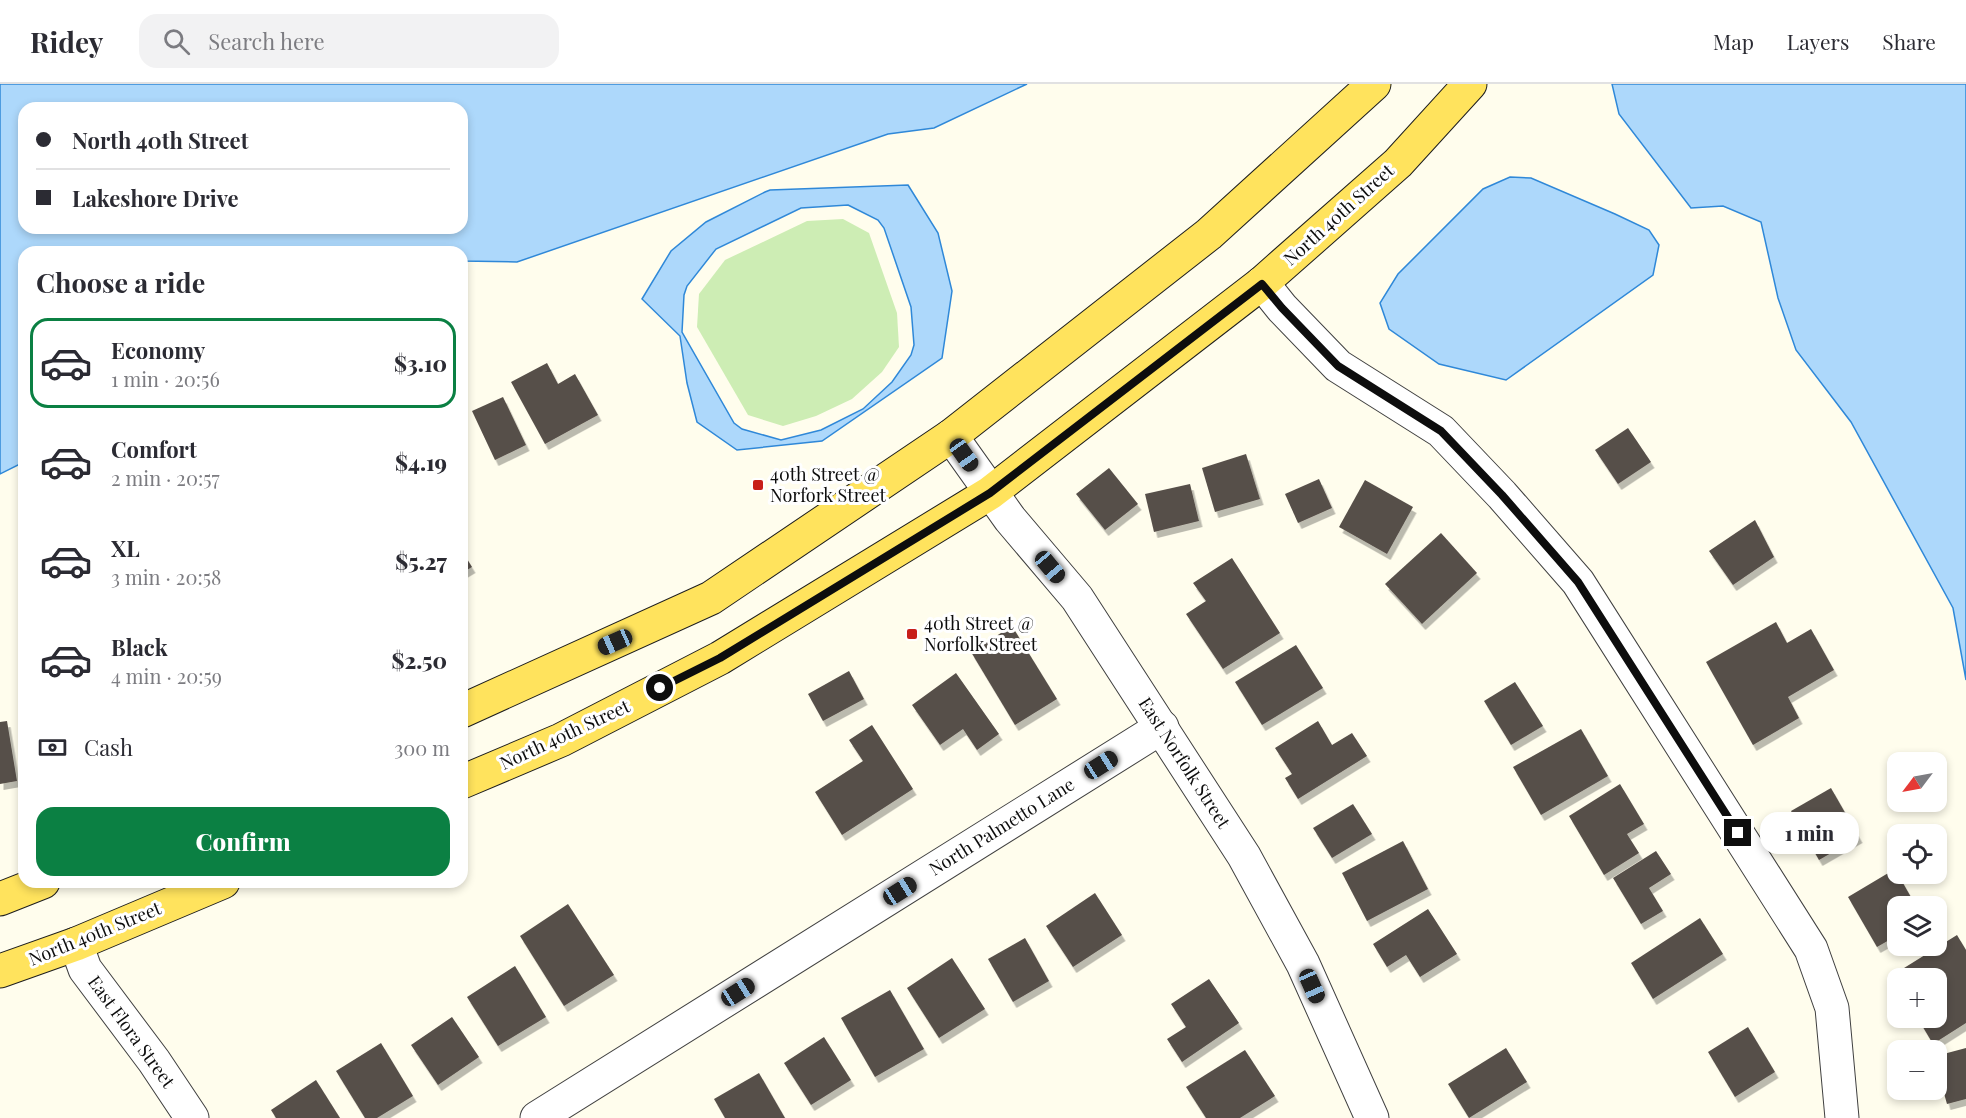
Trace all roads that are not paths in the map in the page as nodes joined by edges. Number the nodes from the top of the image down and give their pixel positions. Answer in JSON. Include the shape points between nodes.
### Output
{"nodes":[{"id":1,"x":1374,"y":84,"type":"edge"},
{"id":2,"x":1470,"y":84,"type":"edge"},
{"id":3,"x":1262,"y":284,"type":"junction"},
{"id":4,"x":951,"y":436,"type":"junction"},
{"id":5,"x":990,"y":493,"type":"junction"},
{"id":6,"x":468,"y":708,"type":"edge"},
{"id":7,"x":1162,"y":727,"type":"junction"},
{"id":8,"x":468,"y":779,"type":"edge"},
{"id":9,"x":27,"y":888,"type":"edge"},
{"id":10,"x":209,"y":888,"type":"edge"},
{"id":11,"x":0,"y":898,"type":"edge"},
{"id":12,"x":76,"y":944,"type":"junction"},
{"id":13,"x":0,"y":970,"type":"edge"},
{"id":14,"x":1369,"y":1117,"type":"edge"},
{"id":15,"x":192,"y":1118,"type":"edge"},
{"id":16,"x":537,"y":1118,"type":"edge"},
{"id":17,"x":1842,"y":1118,"type":"edge"}],
"edges":[{"from":1,"to":4,"type":"main road","via":[[1209,234]]},
{"from":2,"to":3,"type":"main road","name":"North 40th Street","via":[[1398,163]]},
{"from":3,"to":5,"type":"main road","name":"North 40th Street"},
{"from":3,"to":17,"type":"street","via":[[1338,366],[1441,431],[1578,582],[1811,949],[1832,1008]]},
{"from":4,"to":5,"type":"street","name":"East Norfolk Street"},
{"from":4,"to":6,"type":"main road","via":[[711,598]]},
{"from":5,"to":7,"type":"street","name":"East Norfolk Street","via":[[1077,598]]},
{"from":5,"to":8,"type":"main road","name":"North 40th Street","via":[[720,658],[561,740]]},
{"from":7,"to":14,"type":"street","name":"East Norfolk Street","via":[[1244,856],[1302,964]]},
{"from":7,"to":16,"type":"street","name":"North Palmetto Lane"},
{"from":9,"to":11,"type":"main road"},
{"from":10,"to":12,"type":"main road","name":"North 40th Street"},
{"from":12,"to":13,"type":"main road","name":"North 40th Street"},
{"from":12,"to":15,"type":"street","name":"East Flora Street","via":[[85,969]]}]}
